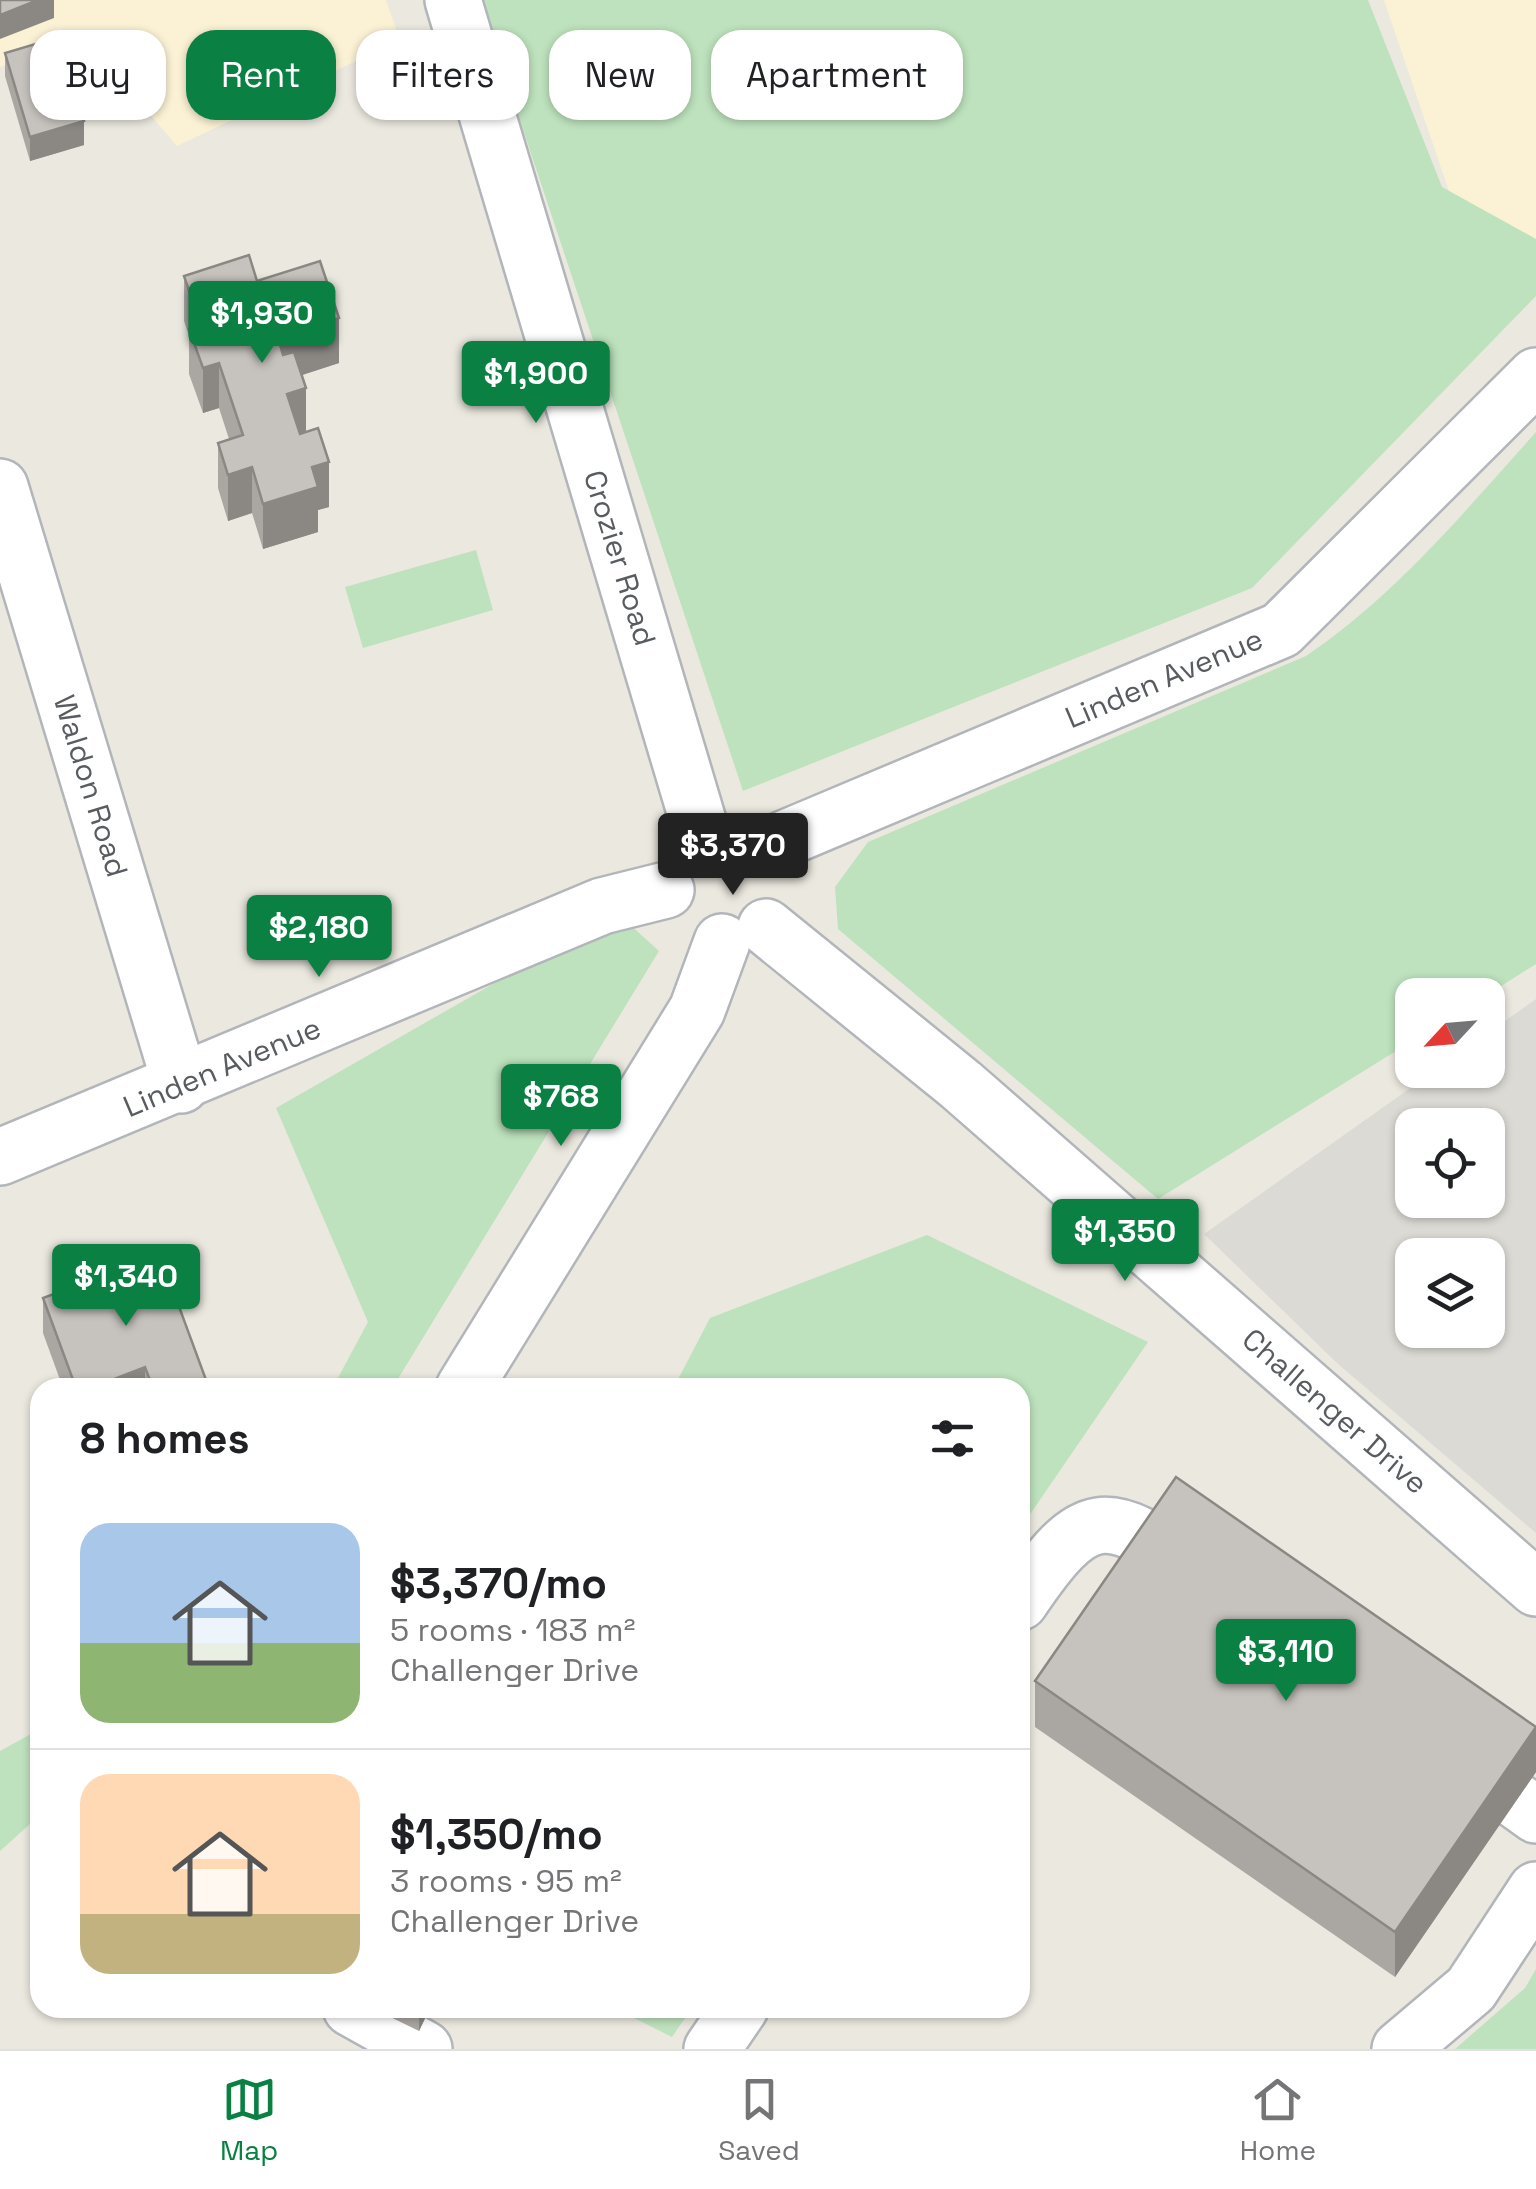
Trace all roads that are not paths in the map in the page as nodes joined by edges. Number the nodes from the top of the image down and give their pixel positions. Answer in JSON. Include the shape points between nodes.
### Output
{"nodes":[{"id":1,"x":454,"y":0,"type":"edge"},
{"id":2,"x":1536,"y":376,"type":"edge"},
{"id":3,"x":5,"y":520,"type":"edge"},
{"id":4,"x":700,"y":828,"type":"junction"},
{"id":5,"x":772,"y":844,"type":"junction"},
{"id":6,"x":666,"y":890,"type":"junction"},
{"id":7,"x":744,"y":934,"type":"junction"},
{"id":8,"x":181,"y":1085,"type":"junction"},
{"id":9,"x":0,"y":1158,"type":"edge"},
{"id":10,"x":470,"y":1378,"type":"edge"},
{"id":11,"x":1030,"y":1587,"type":"edge"},
{"id":12,"x":1536,"y":1588,"type":"edge"},
{"id":13,"x":1237,"y":1600,"type":"edge"},
{"id":14,"x":1410,"y":1724,"type":"edge"},
{"id":15,"x":1536,"y":1815,"type":"edge"},
{"id":16,"x":1536,"y":1890,"type":"edge"},
{"id":17,"x":368,"y":2018,"type":"edge"},
{"id":18,"x":733,"y":2018,"type":"edge"},
{"id":19,"x":424,"y":2049,"type":"edge"},
{"id":20,"x":712,"y":2049,"type":"edge"},
{"id":21,"x":1400,"y":2049,"type":"edge"}],
"edges":[{"from":1,"to":4,"type":"street","name":"Crozier Road"},
{"from":2,"to":5,"type":"street","name":"Linden Avenue","via":[[1281,630]]},
{"from":3,"to":8,"type":"street","name":"Waldon Road"},
{"from":4,"to":5,"type":"street","via":[[726,822],[751,828]]},
{"from":4,"to":6,"type":"street","via":[[680,843]]},
{"from":5,"to":7,"type":"street","via":[[785,872],[783,901]]},
{"from":6,"to":7,"type":"street","via":[[676,916],[696,934]]},
{"from":6,"to":8,"type":"street","name":"Linden Avenue","via":[[602,906]]},
{"from":7,"to":10,"type":"street"},
{"from":7,"to":12,"type":"street","name":"Challenger Drive","via":[[961,1085]]},
{"from":8,"to":9,"type":"street","name":"Linden Avenue"},
{"from":11,"to":13,"type":"street","via":[[1076,1531],[1102,1524],[1143,1532]]},
{"from":14,"to":15,"type":"street"},
{"from":16,"to":21,"type":"street","via":[[1471,1989]]},
{"from":17,"to":19,"type":"street"},
{"from":18,"to":20,"type":"street"}]}
